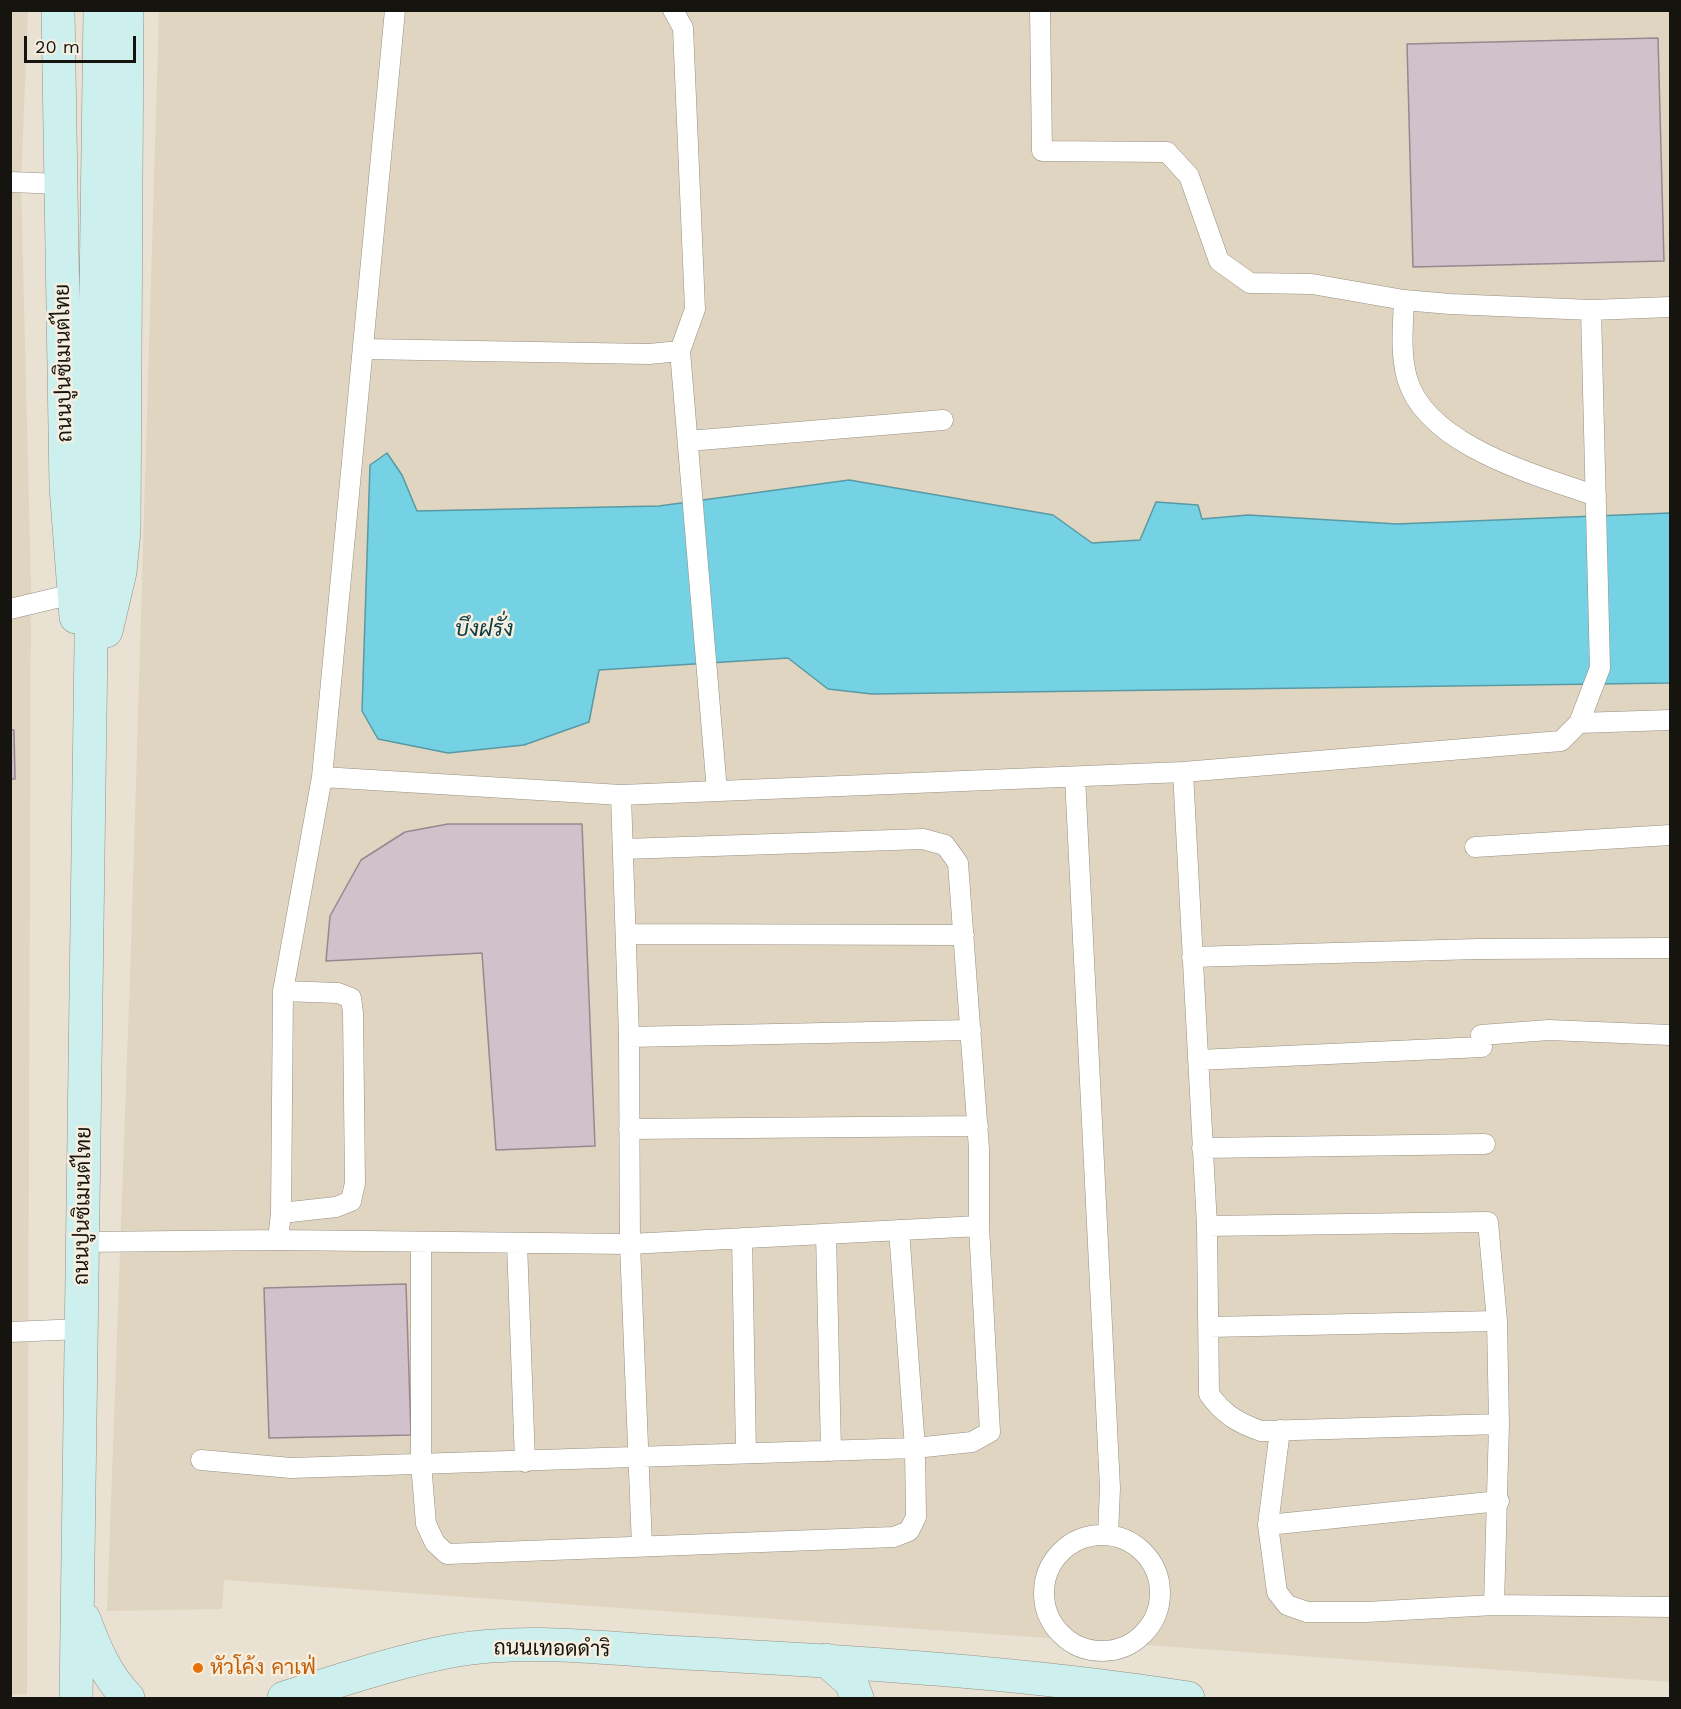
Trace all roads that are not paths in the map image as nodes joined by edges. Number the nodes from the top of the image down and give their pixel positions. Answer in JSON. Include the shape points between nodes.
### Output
{"nodes":[{"id":1,"x":58,"y":10,"type":"edge"},
{"id":2,"x":100,"y":10,"type":"edge"},
{"id":3,"x":127,"y":10,"type":"edge"},
{"id":4,"x":395,"y":10,"type":"edge"},
{"id":5,"x":673,"y":10,"type":"edge"},
{"id":6,"x":1040,"y":10,"type":"edge"},
{"id":7,"x":10,"y":182,"type":"edge"},
{"id":8,"x":61,"y":184,"type":"junction"},
{"id":9,"x":1404,"y":300,"type":"junction"},
{"id":10,"x":1671,"y":307,"type":"edge"},
{"id":11,"x":1592,"y":310,"type":"junction"},
{"id":12,"x":363,"y":349,"type":"junction"},
{"id":13,"x":680,"y":351,"type":"junction"},
{"id":14,"x":943,"y":420,"type":"dead end"},
{"id":15,"x":688,"y":441,"type":"junction"},
{"id":16,"x":1596,"y":496,"type":"junction"},
{"id":17,"x":73,"y":594,"type":"junction"},
{"id":18,"x":10,"y":609,"type":"edge"},
{"id":19,"x":90,"y":699,"type":"junction"},
{"id":20,"x":1671,"y":720,"type":"edge"},
{"id":21,"x":1579,"y":723,"type":"junction"},
{"id":22,"x":1183,"y":772,"type":"junction"},
{"id":23,"x":322,"y":777,"type":"junction"},
{"id":24,"x":1075,"y":777,"type":"junction"},
{"id":25,"x":717,"y":791,"type":"junction"},
{"id":26,"x":621,"y":795,"type":"junction"},
{"id":27,"x":1671,"y":835,"type":"edge"},
{"id":28,"x":1475,"y":847,"type":"dead end"},
{"id":29,"x":624,"y":849,"type":"junction"},
{"id":30,"x":626,"y":934,"type":"junction"},
{"id":31,"x":964,"y":935,"type":"junction"},
{"id":32,"x":1671,"y":948,"type":"edge"},
{"id":33,"x":1192,"y":957,"type":"junction"},
{"id":34,"x":283,"y":991,"type":"junction"},
{"id":35,"x":971,"y":1030,"type":"junction"},
{"id":36,"x":1671,"y":1035,"type":"edge"},
{"id":37,"x":629,"y":1037,"type":"junction"},
{"id":38,"x":1198,"y":1060,"type":"junction"},
{"id":39,"x":978,"y":1126,"type":"junction"},
{"id":40,"x":629,"y":1130,"type":"junction"},
{"id":41,"x":1485,"y":1144,"type":"dead end"},
{"id":42,"x":1202,"y":1148,"type":"junction"},
{"id":43,"x":281,"y":1213,"type":"junction"},
{"id":44,"x":979,"y":1226,"type":"junction"},
{"id":45,"x":1207,"y":1226,"type":"junction"},
{"id":46,"x":899,"y":1230,"type":"junction"},
{"id":47,"x":826,"y":1234,"type":"junction"},
{"id":48,"x":742,"y":1238,"type":"junction"},
{"id":49,"x":278,"y":1240,"type":"junction"},
{"id":50,"x":82,"y":1242,"type":"junction"},
{"id":51,"x":421,"y":1242,"type":"junction"},
{"id":52,"x":517,"y":1243,"type":"junction"},
{"id":53,"x":630,"y":1244,"type":"junction"},
{"id":54,"x":1497,"y":1321,"type":"junction"},
{"id":55,"x":1209,"y":1327,"type":"junction"},
{"id":56,"x":81,"y":1329,"type":"junction"},
{"id":57,"x":10,"y":1332,"type":"edge"},
{"id":58,"x":1499,"y":1424,"type":"junction"},
{"id":59,"x":1280,"y":1430,"type":"junction"},
{"id":60,"x":915,"y":1448,"type":"junction"},
{"id":61,"x":831,"y":1451,"type":"junction"},
{"id":62,"x":746,"y":1453,"type":"junction"},
{"id":63,"x":638,"y":1457,"type":"junction"},
{"id":64,"x":201,"y":1460,"type":"dead end"},
{"id":65,"x":525,"y":1462,"type":"junction"},
{"id":66,"x":421,"y":1463,"type":"junction"},
{"id":67,"x":1499,"y":1501,"type":"junction"},
{"id":68,"x":1268,"y":1525,"type":"junction"},
{"id":69,"x":1108,"y":1535,"type":"junction"},
{"id":70,"x":642,"y":1547,"type":"junction"},
{"id":71,"x":1494,"y":1605,"type":"junction"},
{"id":72,"x":79,"y":1606,"type":"junction"},
{"id":73,"x":1671,"y":1607,"type":"edge"},
{"id":74,"x":1096,"y":1652,"type":"junction"},
{"id":75,"x":826,"y":1660,"type":"junction"},
{"id":76,"x":1091,"y":1683,"type":"junction"},
{"id":77,"x":76,"y":1698,"type":"edge"},
{"id":78,"x":128,"y":1698,"type":"edge"},
{"id":79,"x":284,"y":1698,"type":"edge"},
{"id":80,"x":857,"y":1698,"type":"edge"},
{"id":81,"x":1188,"y":1698,"type":"edge"}],
"edges":[{"from":1,"to":8,"type":"street","name":"ถนนปูนซิเมนต์ไทย"},
{"from":2,"to":19,"type":"street","name":"ถนนปูนซิเมนต์ไทย"},
{"from":3,"to":19,"type":"street","name":"ถนนปูนซิเมนต์ไทย","via":[[124,531],[111,614]]},
{"from":4,"to":12,"type":"lane"},
{"from":5,"to":13,"type":"lane","via":[[683,28],[695,309]]},
{"from":6,"to":9,"type":"lane","via":[[1042,151],[1167,152],[1189,176],[1219,261],[1250,283],[1312,284]]},
{"from":7,"to":8,"type":"lane"},
{"from":8,"to":17,"type":"street","name":"ถนนปูนซิเมนต์ไทย","via":[[66,487]]},
{"from":9,"to":11,"type":"lane"},
{"from":9,"to":16,"type":"lane","via":[[1405,368],[1412,391],[1428,415],[1467,443],[1516,468]]},
{"from":10,"to":11,"type":"lane"},
{"from":11,"to":16,"type":"lane"},
{"from":12,"to":13,"type":"lane","via":[[649,354]]},
{"from":12,"to":23,"type":"lane"},
{"from":13,"to":15,"type":"lane"},
{"from":14,"to":15,"type":"lane"},
{"from":15,"to":25,"type":"lane"},
{"from":16,"to":21,"type":"lane","via":[[1600,668]]},
{"from":17,"to":18,"type":"lane"},
{"from":17,"to":19,"type":"street","name":"ถนนปูนซิเมนต์ไทย"},
{"from":19,"to":50,"type":"street","name":"ถนนปูนซิเมนต์ไทย"},
{"from":20,"to":21,"type":"lane"},
{"from":21,"to":22,"type":"lane","via":[[1561,741]]},
{"from":22,"to":24,"type":"lane"},
{"from":22,"to":33,"type":"lane"},
{"from":23,"to":26,"type":"lane"},
{"from":23,"to":34,"type":"lane"},
{"from":24,"to":25,"type":"lane"},
{"from":24,"to":69,"type":"lane","via":[[1110,1488]]},
{"from":25,"to":26,"type":"lane"},
{"from":26,"to":29,"type":"lane"},
{"from":27,"to":28,"type":"lane"},
{"from":29,"to":30,"type":"lane"},
{"from":29,"to":31,"type":"lane","via":[[922,839],[945,844],[958,863]]},
{"from":30,"to":31,"type":"lane"},
{"from":30,"to":37,"type":"lane"},
{"from":31,"to":35,"type":"lane"},
{"from":32,"to":33,"type":"lane"},
{"from":33,"to":38,"type":"lane"},
{"from":34,"to":43,"type":"lane"},
{"from":34,"to":43,"type":"lane","via":[[338,993],[351,998],[355,1183],[351,1201]]},
{"from":35,"to":37,"type":"lane"},
{"from":35,"to":39,"type":"lane"},
{"from":36,"to":38,"type":"lane","via":[[1550,1030],[1481,1041]]},
{"from":37,"to":40,"type":"lane"},
{"from":38,"to":42,"type":"lane"},
{"from":39,"to":40,"type":"lane"},
{"from":39,"to":44,"type":"lane"},
{"from":40,"to":53,"type":"lane"},
{"from":41,"to":42,"type":"lane"},
{"from":42,"to":45,"type":"lane"},
{"from":43,"to":49,"type":"lane"},
{"from":44,"to":46,"type":"lane"},
{"from":44,"to":60,"type":"lane","via":[[990,1432],[972,1442]]},
{"from":45,"to":54,"type":"lane","via":[[1488,1221]]},
{"from":45,"to":55,"type":"lane"},
{"from":46,"to":47,"type":"lane"},
{"from":46,"to":60,"type":"lane"},
{"from":47,"to":48,"type":"lane"},
{"from":47,"to":61,"type":"lane"},
{"from":48,"to":53,"type":"lane"},
{"from":48,"to":62,"type":"lane"},
{"from":49,"to":50,"type":"lane"},
{"from":49,"to":51,"type":"lane"},
{"from":50,"to":56,"type":"street","name":"ถนนปูนซิเมนต์ไทย"},
{"from":51,"to":52,"type":"lane"},
{"from":51,"to":66,"type":"lane"},
{"from":52,"to":53,"type":"lane"},
{"from":52,"to":65,"type":"lane"},
{"from":53,"to":63,"type":"lane"},
{"from":54,"to":55,"type":"lane"},
{"from":54,"to":58,"type":"lane"},
{"from":55,"to":59,"type":"lane","via":[[1209,1394],[1222,1411],[1242,1424],[1261,1431]]},
{"from":56,"to":57,"type":"lane"},
{"from":56,"to":72,"type":"street","name":"ถนนปูนซิเมนต์ไทย"},
{"from":58,"to":59,"type":"lane"},
{"from":58,"to":67,"type":"lane"},
{"from":59,"to":68,"type":"lane"},
{"from":60,"to":61,"type":"lane"},
{"from":60,"to":70,"type":"lane","via":[[916,1517],[909,1530],[894,1537]]},
{"from":61,"to":62,"type":"lane"},
{"from":62,"to":63,"type":"lane"},
{"from":63,"to":65,"type":"lane"},
{"from":63,"to":70,"type":"lane"},
{"from":64,"to":66,"type":"lane","via":[[291,1468]]},
{"from":65,"to":66,"type":"lane"},
{"from":66,"to":70,"type":"lane","via":[[426,1524],[435,1543],[447,1554]]},
{"from":67,"to":68,"type":"lane"},
{"from":67,"to":71,"type":"lane"},
{"from":68,"to":71,"type":"lane","via":[[1277,1592],[1287,1605],[1307,1612],[1366,1612]]},
{"from":69,"to":74,"type":"lane","via":[[1088,1536],[1070,1544],[1055,1558],[1046,1576],[1044,1597],[1049,1617],[1060,1634],[1077,1646]]},
{"from":69,"to":74,"type":"lane","via":[[1126,1539],[1142,1549],[1160,1581],[1161,1600],[1146,1633],[1114,1651]]},
{"from":71,"to":73,"type":"lane"},
{"from":72,"to":77,"type":"street","name":"ถนนปูนซิเมนต์ไทย"},
{"from":72,"to":78,"type":"street","via":[[99,1659]]},
{"from":74,"to":76,"type":"lane"},
{"from":75,"to":76,"type":"street","name":"ถนนเทอดดำริ"},
{"from":75,"to":79,"type":"street","name":"ถนนเทอดดำริ","via":[[524,1645],[452,1651]]},
{"from":75,"to":80,"type":"street","via":[[851,1682]]},
{"from":76,"to":81,"type":"street","name":"ถนนเทอดดำริ"}]}
